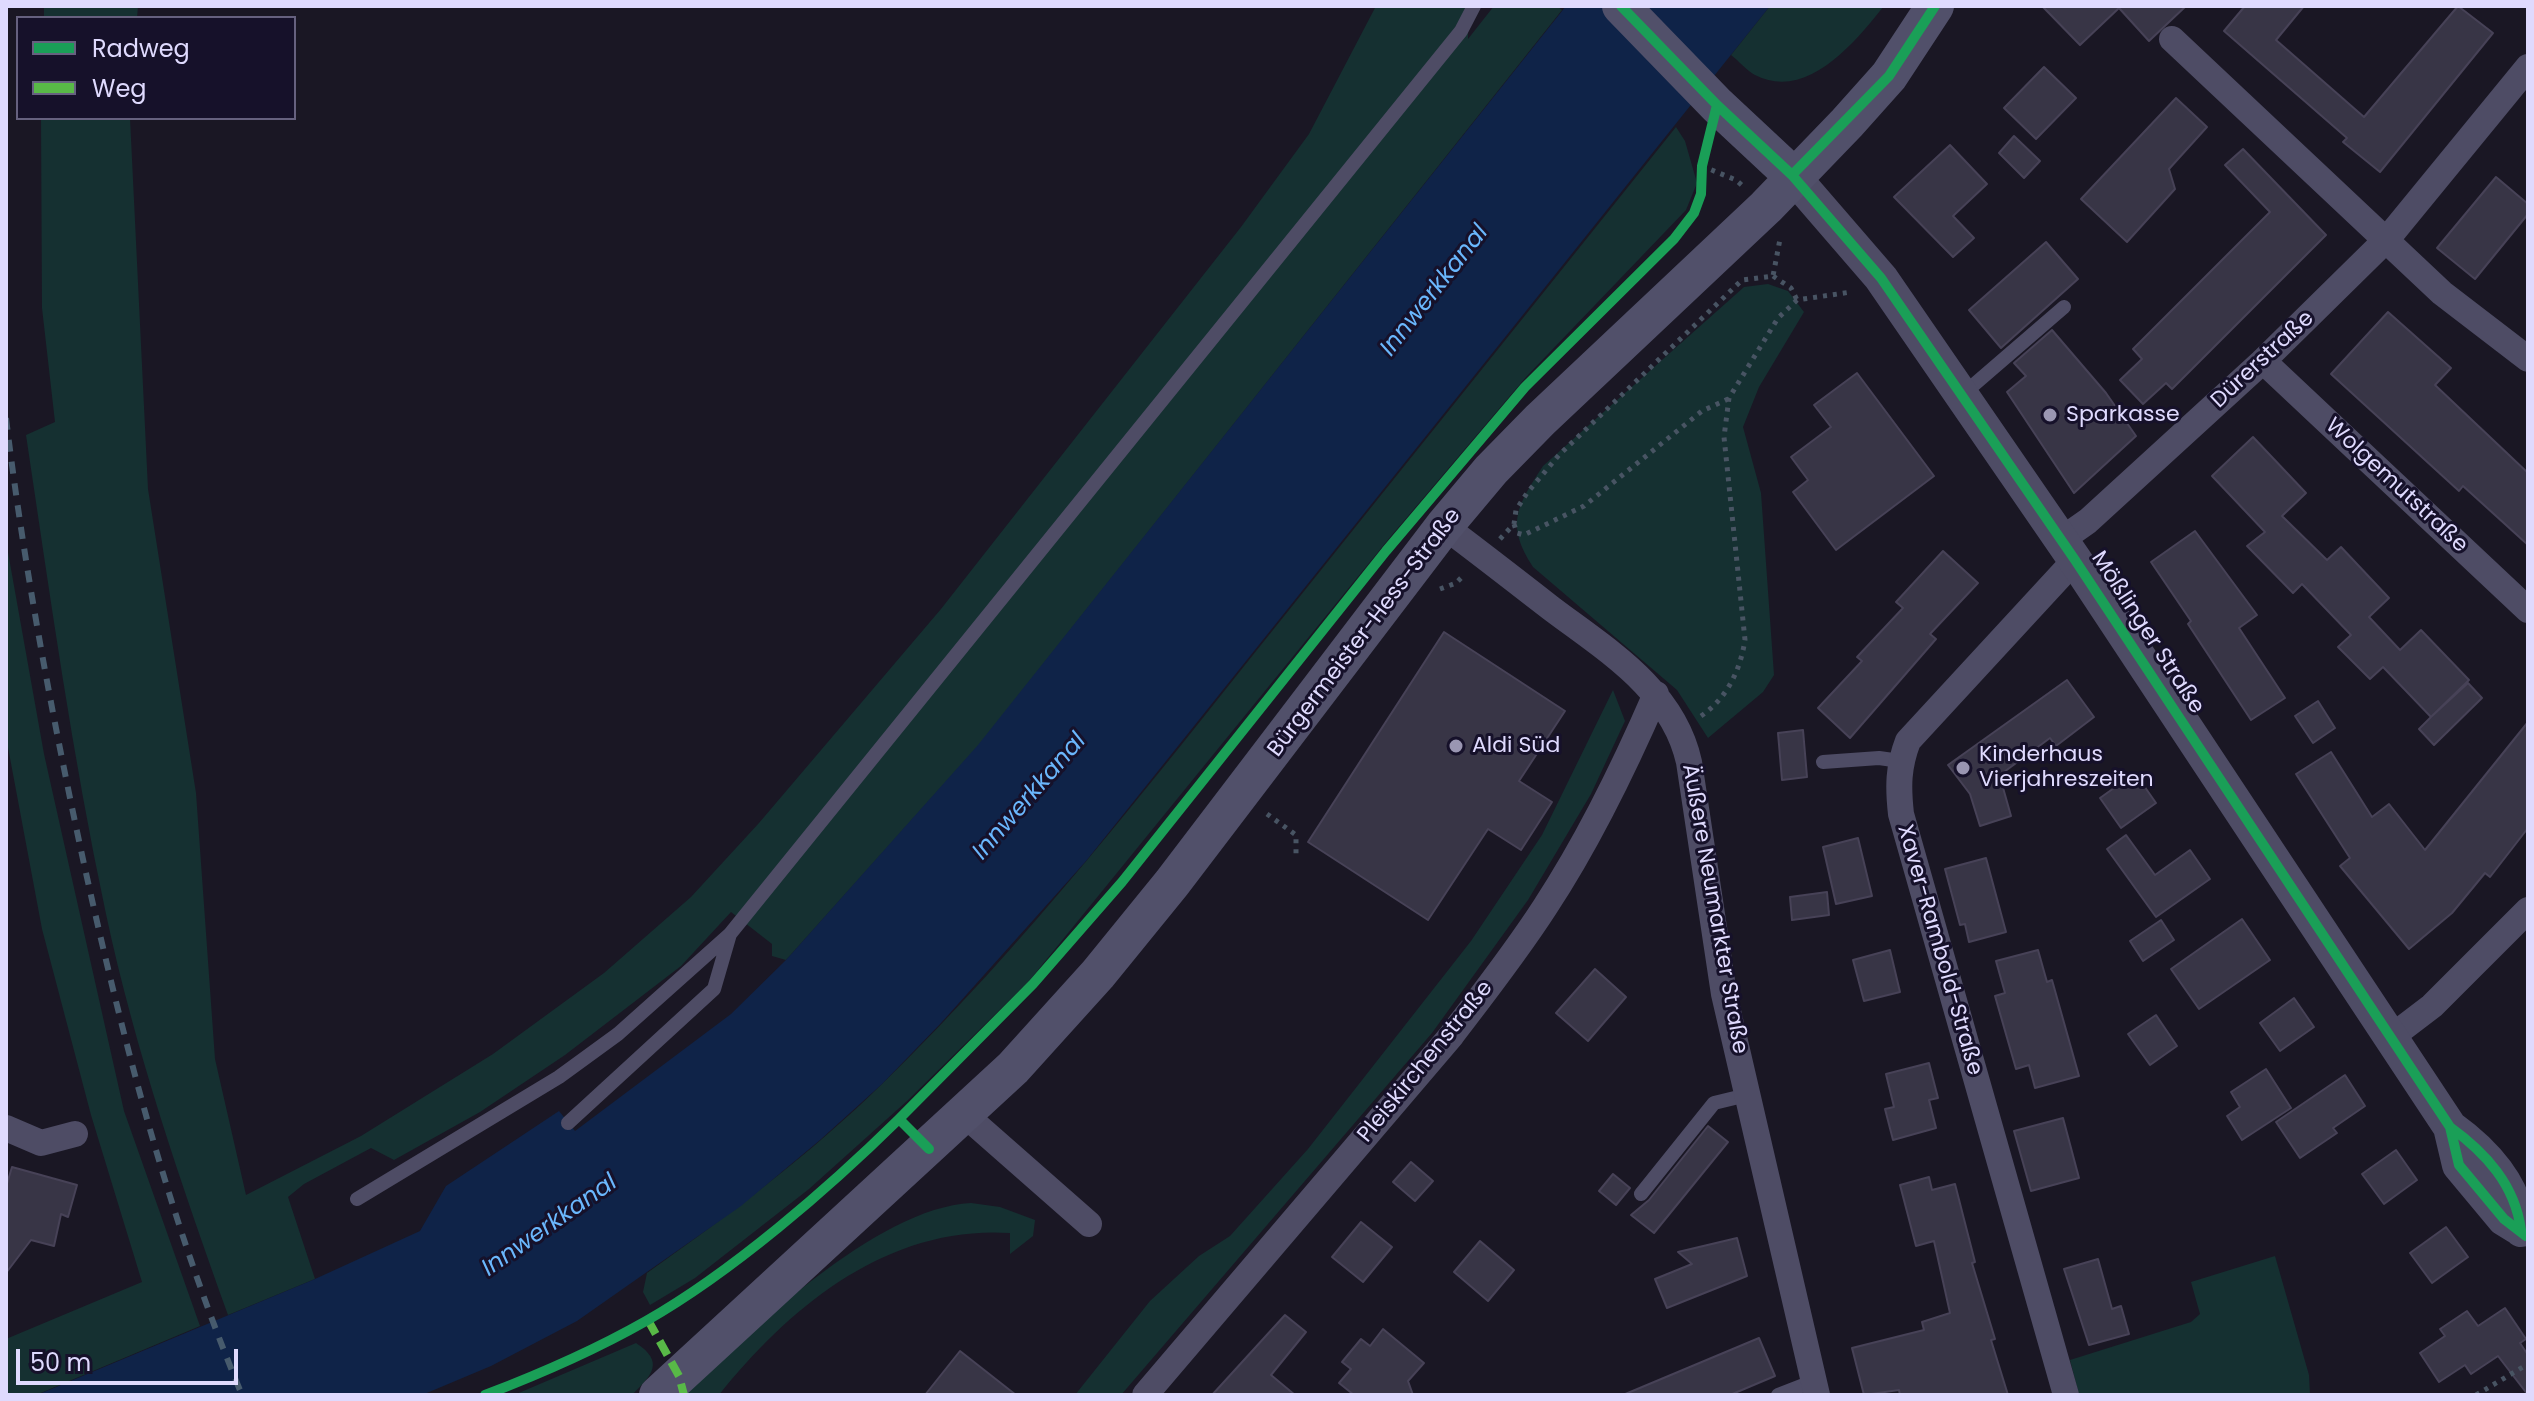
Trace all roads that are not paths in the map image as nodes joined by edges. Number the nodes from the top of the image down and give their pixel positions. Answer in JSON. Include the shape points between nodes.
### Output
{"nodes":[{"id":1,"x":1474,"y":6,"type":"edge"},
{"id":2,"x":1621,"y":6,"type":"edge"},
{"id":3,"x":1935,"y":6,"type":"edge"},
{"id":4,"x":2172,"y":39,"type":"dead end"},
{"id":5,"x":2528,"y":67,"type":"edge"},
{"id":6,"x":1802,"y":186,"type":"junction"},
{"id":7,"x":2388,"y":238,"type":"junction"},
{"id":8,"x":2064,"y":307,"type":"dead end"},
{"id":9,"x":2528,"y":359,"type":"edge"},
{"id":10,"x":2263,"y":361,"type":"junction"},
{"id":11,"x":1962,"y":395,"type":"junction"},
{"id":12,"x":1444,"y":526,"type":"junction"},
{"id":13,"x":2068,"y":550,"type":"junction"},
{"id":14,"x":2528,"y":610,"type":"edge"},
{"id":15,"x":1656,"y":694,"type":"junction"},
{"id":16,"x":1900,"y":761,"type":"junction"},
{"id":17,"x":1823,"y":762,"type":"dead end"},
{"id":18,"x":2528,"y":910,"type":"edge"},
{"id":19,"x":730,"y":934,"type":"junction"},
{"id":20,"x":2390,"y":1038,"type":"junction"},
{"id":21,"x":1747,"y":1095,"type":"junction"},
{"id":22,"x":965,"y":1115,"type":"junction"},
{"id":23,"x":568,"y":1123,"type":"dead end"},
{"id":24,"x":6,"y":1128,"type":"edge"},
{"id":25,"x":75,"y":1134,"type":"dead end"},
{"id":26,"x":1641,"y":1194,"type":"dead end"},
{"id":27,"x":357,"y":1199,"type":"dead end"},
{"id":28,"x":1089,"y":1224,"type":"dead end"},
{"id":29,"x":2525,"y":1235,"type":"edge"},
{"id":30,"x":1816,"y":1388,"type":"edge"},
{"id":31,"x":658,"y":1395,"type":"edge"},
{"id":32,"x":1145,"y":1395,"type":"edge"},
{"id":33,"x":1778,"y":1395,"type":"edge"},
{"id":34,"x":2066,"y":1395,"type":"edge"}],
"edges":[{"from":1,"to":19,"type":"lane","via":[[1461,31]]},
{"from":2,"to":6,"type":"main road"},
{"from":3,"to":6,"type":"main road","name":"Bürgermeister-Hess-Straße","via":[[1889,76]]},
{"from":4,"to":7,"type":"street"},
{"from":5,"to":7,"type":"street","name":"Dürerstraße"},
{"from":6,"to":11,"type":"street","name":"Mößlinger Straße","via":[[1881,278]]},
{"from":6,"to":12,"type":"main road","name":"Bürgermeister-Hess-Straße","via":[[1766,207],[1540,420]]},
{"from":7,"to":9,"type":"street","via":[[2442,293]]},
{"from":7,"to":10,"type":"street","name":"Dürerstraße"},
{"from":8,"to":11,"type":"lane"},
{"from":10,"to":13,"type":"street","name":"Dürerstraße","via":[[2088,521]]},
{"from":10,"to":14,"type":"street","name":"Wolgemutstraße"},
{"from":11,"to":13,"type":"street","name":"Mößlinger Straße"},
{"from":12,"to":15,"type":"street","name":"Äußere Neumarkter Straße","via":[[1620,660]]},
{"from":12,"to":22,"type":"main road","name":"Bürgermeister-Hess-Straße","via":[[1154,906],[1024,1057]]},
{"from":13,"to":16,"type":"street","name":"Xaver-Rambold-Straße","via":[[1908,741]]},
{"from":13,"to":20,"type":"street","name":"Mößlinger Straße"},
{"from":15,"to":21,"type":"street","name":"Äußere Neumarkter Straße","via":[[1680,731],[1689,762],[1724,994]]},
{"from":15,"to":32,"type":"street","name":"Pleiskirchenstraße","via":[[1577,854],[1496,976],[1451,1036]]},
{"from":16,"to":17,"type":"lane"},
{"from":16,"to":34,"type":"street","name":"Xaver-Rambold-Straße","via":[[1901,814]]},
{"from":18,"to":20,"type":"street","via":[[2432,1006]]},
{"from":19,"to":23,"type":"lane","via":[[714,989]]},
{"from":19,"to":27,"type":"lane","via":[[618,1034],[559,1077]]},
{"from":20,"to":29,"type":"street","name":"Mößlinger Straße","via":[[2450,1127],[2459,1165],[2504,1219]]},
{"from":21,"to":26,"type":"lane","via":[[1714,1103]]},
{"from":21,"to":30,"type":"street","name":"Äußere Neumarkter Straße"},
{"from":22,"to":28,"type":"street"},
{"from":22,"to":31,"type":"main road","name":"Bürgermeister-Hess-Straße"},
{"from":24,"to":25,"type":"street","via":[[41,1143]]},
{"from":30,"to":33,"type":"lane"}]}
